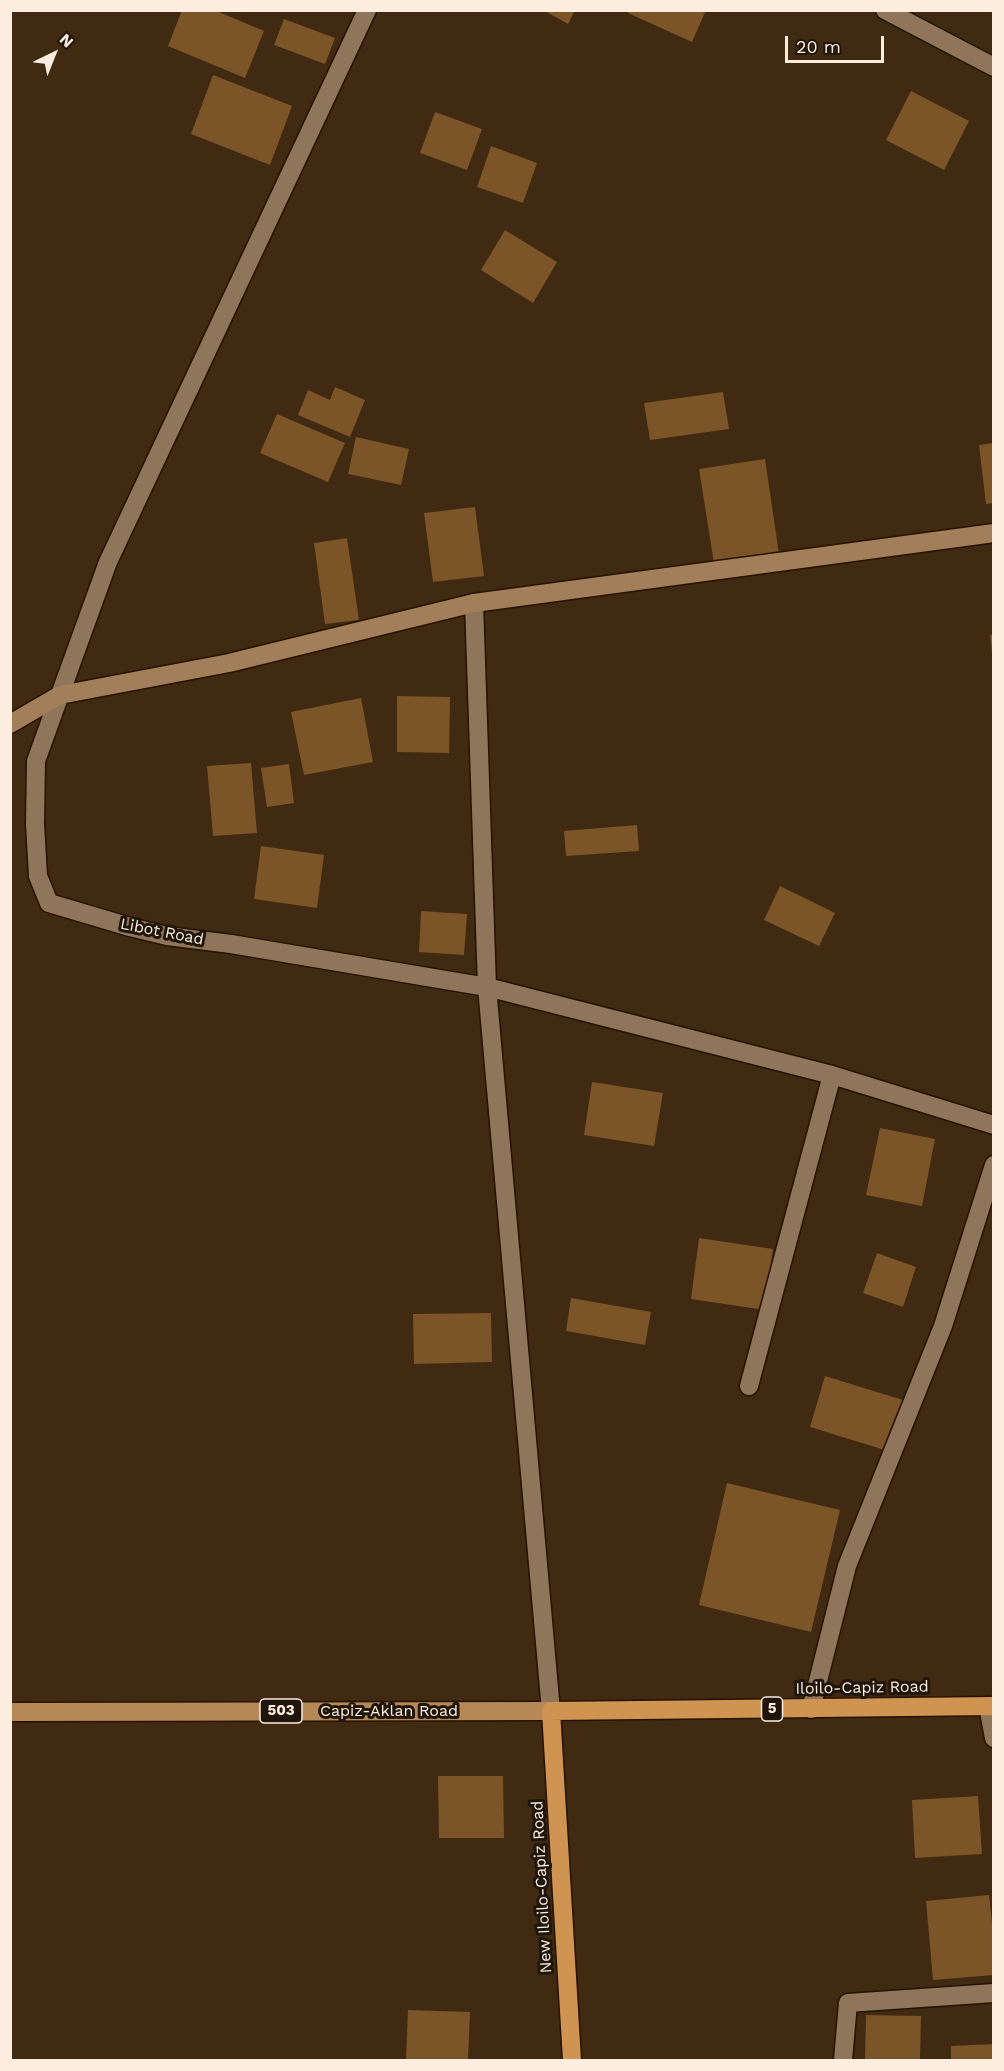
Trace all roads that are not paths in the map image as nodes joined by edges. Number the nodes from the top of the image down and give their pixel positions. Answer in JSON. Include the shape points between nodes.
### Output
{"nodes":[{"id":1,"x":367,"y":10,"type":"edge"},
{"id":2,"x":885,"y":10,"type":"edge"},
{"id":3,"x":993,"y":66,"type":"edge"},
{"id":4,"x":993,"y":533,"type":"edge"},
{"id":5,"x":474,"y":603,"type":"junction"},
{"id":6,"x":60,"y":695,"type":"junction"},
{"id":7,"x":10,"y":724,"type":"edge"},
{"id":8,"x":488,"y":987,"type":"junction"},
{"id":9,"x":832,"y":1075,"type":"junction"},
{"id":10,"x":993,"y":1125,"type":"edge"},
{"id":11,"x":993,"y":1165,"type":"edge"},
{"id":12,"x":749,"y":1386,"type":"dead end"},
{"id":13,"x":991,"y":1706,"type":"edge"},
{"id":14,"x":811,"y":1709,"type":"junction"},
{"id":15,"x":551,"y":1711,"type":"junction"},
{"id":16,"x":10,"y":1712,"type":"edge"},
{"id":17,"x":993,"y":1738,"type":"edge"},
{"id":18,"x":993,"y":1993,"type":"edge"},
{"id":19,"x":572,"y":2061,"type":"edge"},
{"id":20,"x":843,"y":2061,"type":"edge"}],
"edges":[{"from":1,"to":6,"type":"street","via":[[108,562]]},
{"from":2,"to":3,"type":"street"},
{"from":4,"to":5,"type":"street"},
{"from":5,"to":6,"type":"street","via":[[229,663]]},
{"from":5,"to":8,"type":"street"},
{"from":6,"to":7,"type":"street"},
{"from":6,"to":8,"type":"street","name":"Libot Road","via":[[36,762],[38,876],[49,903],[167,936]]},
{"from":8,"to":9,"type":"street"},
{"from":8,"to":15,"type":"street"},
{"from":9,"to":10,"type":"street"},
{"from":9,"to":12,"type":"street"},
{"from":11,"to":14,"type":"street","via":[[943,1326],[847,1566]]},
{"from":13,"to":14,"type":"highway","name":"Iloilo-Capiz Road","number":"5"},
{"from":13,"to":17,"type":"street"},
{"from":14,"to":15,"type":"highway","name":"Iloilo-Capiz Road","number":"5"},
{"from":15,"to":16,"type":"main road","name":"Capiz-Aklan Road","number":"503"},
{"from":15,"to":19,"type":"highway","name":"New Iloilo-Capiz Road"},
{"from":18,"to":20,"type":"street","via":[[848,2003]]}]}
